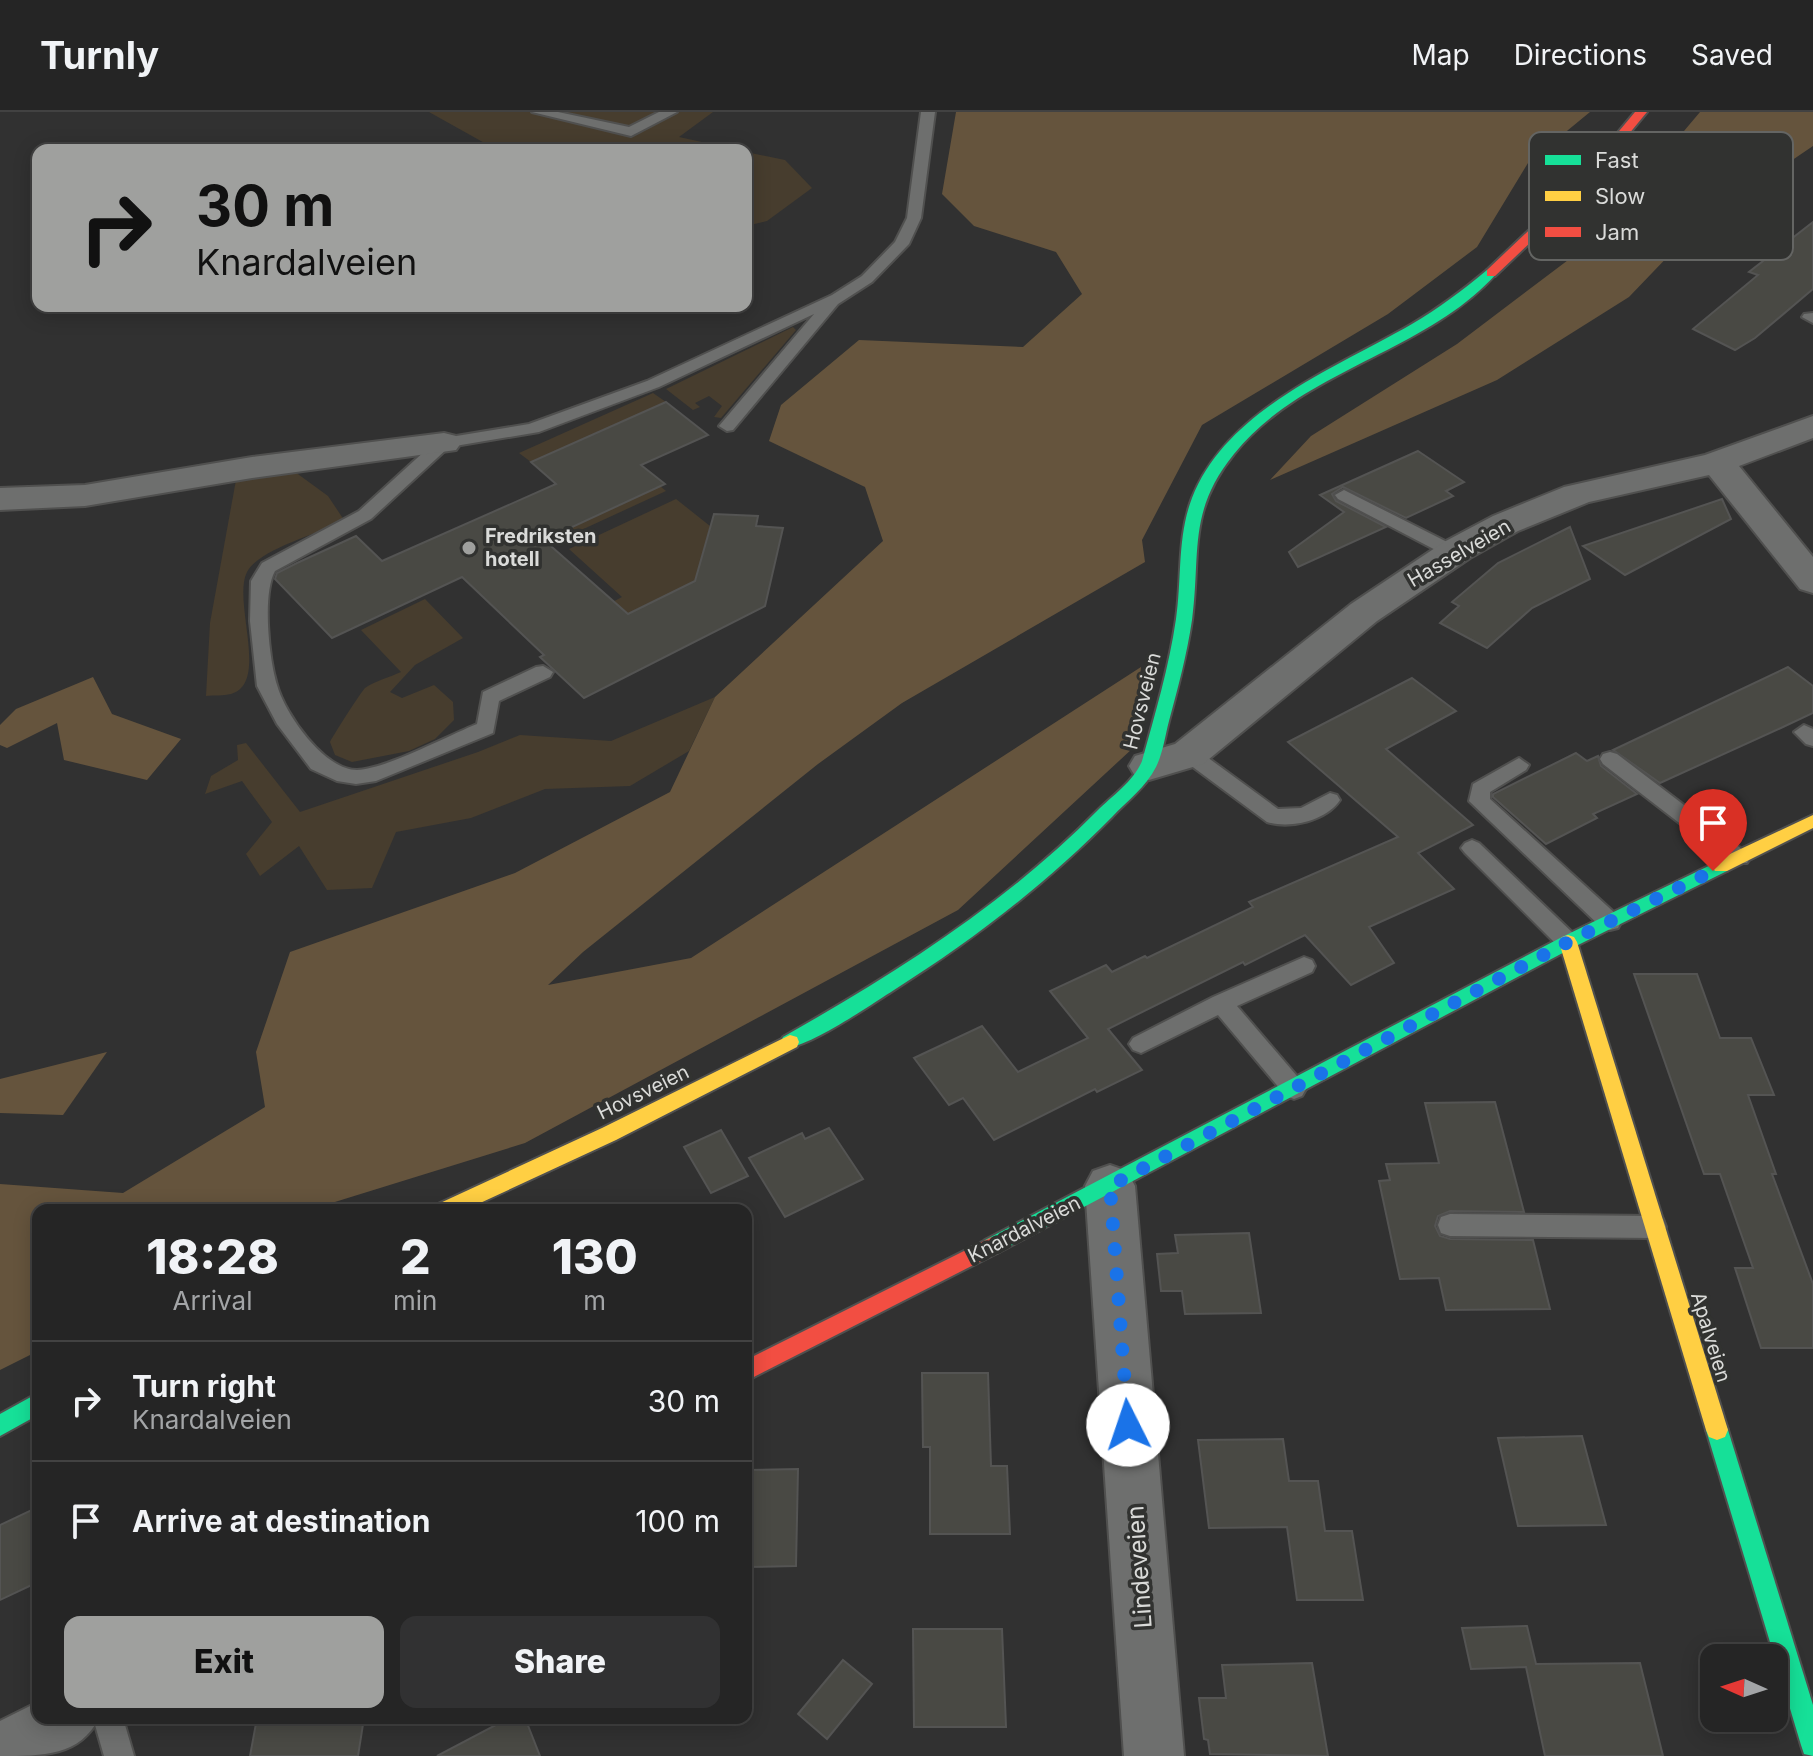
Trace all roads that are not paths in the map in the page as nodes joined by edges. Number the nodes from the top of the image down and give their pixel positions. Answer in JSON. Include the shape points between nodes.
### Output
{"nodes":[{"id":1,"x":539,"y":112,"type":"edge"},
{"id":2,"x":670,"y":112,"type":"edge"},
{"id":3,"x":928,"y":112,"type":"edge"},
{"id":4,"x":1641,"y":112,"type":"edge"},
{"id":5,"x":1624,"y":132,"type":"edge"},
{"id":6,"x":1529,"y":237,"type":"edge"},
{"id":7,"x":837,"y":298,"type":"junction"},
{"id":8,"x":727,"y":426,"type":"dead end"},
{"id":9,"x":1813,"y":426,"type":"edge"},
{"id":10,"x":444,"y":443,"type":"junction"},
{"id":11,"x":1717,"y":462,"type":"junction"},
{"id":12,"x":1344,"y":495,"type":"dead end"},
{"id":13,"x":0,"y":499,"type":"edge"},
{"id":14,"x":1453,"y":552,"type":"junction"},
{"id":15,"x":1813,"y":581,"type":"edge"},
{"id":16,"x":543,"y":672,"type":"dead end"},
{"id":17,"x":1189,"y":754,"type":"junction"},
{"id":18,"x":1610,"y":759,"type":"dead end"},
{"id":19,"x":1519,"y":765,"type":"dead end"},
{"id":20,"x":1149,"y":766,"type":"junction"},
{"id":21,"x":1330,"y":800,"type":"dead end"},
{"id":22,"x":1813,"y":821,"type":"edge"},
{"id":23,"x":1472,"y":848,"type":"dead end"},
{"id":24,"x":1739,"y":858,"type":"junction"},
{"id":25,"x":1610,"y":922,"type":"junction"},
{"id":26,"x":1568,"y":942,"type":"junction"},
{"id":27,"x":1304,"y":966,"type":"dead end"},
{"id":28,"x":1221,"y":1003,"type":"junction"},
{"id":29,"x":1141,"y":1044,"type":"dead end"},
{"id":30,"x":1294,"y":1089,"type":"junction"},
{"id":31,"x":1110,"y":1186,"type":"junction"},
{"id":32,"x":458,"y":1204,"type":"edge"},
{"id":33,"x":1450,"y":1225,"type":"dead end"},
{"id":34,"x":1654,"y":1227,"type":"junction"},
{"id":35,"x":752,"y":1368,"type":"edge"},
{"id":36,"x":32,"y":1407,"type":"edge"},
{"id":37,"x":0,"y":1426,"type":"edge"},
{"id":38,"x":1807,"y":1705,"type":"edge"},
{"id":39,"x":58,"y":1724,"type":"edge"},
{"id":40,"x":110,"y":1724,"type":"edge"},
{"id":41,"x":1813,"y":1745,"type":"edge"},
{"id":42,"x":0,"y":1754,"type":"edge"},
{"id":43,"x":119,"y":1756,"type":"edge"},
{"id":44,"x":1154,"y":1756,"type":"edge"}],
"edges":[{"from":1,"to":2,"type":"lane","via":[[631,132]]},
{"from":3,"to":7,"type":"lane","via":[[914,218],[902,244],[867,279]]},
{"from":4,"to":5,"type":"street","name":"Hovsveien"},
{"from":6,"to":20,"type":"street","name":"Hovsveien","via":[[1443,312],[1302,393],[1243,436],[1206,483],[1189,526],[1184,618]]},
{"from":7,"to":8,"type":"lane"},
{"from":7,"to":10,"type":"lane","via":[[653,384],[502,436]]},
{"from":9,"to":11,"type":"street","name":"Hasselveien"},
{"from":10,"to":13,"type":"street","via":[[228,471],[84,497]]},
{"from":10,"to":16,"type":"lane","via":[[365,515],[268,567],[260,581],[259,621],[267,686],[318,764],[356,777],[376,774],[486,728],[490,697]]},
{"from":11,"to":14,"type":"street","name":"Hasselveien","via":[[1558,500]]},
{"from":11,"to":15,"type":"street"},
{"from":12,"to":14,"type":"lane"},
{"from":14,"to":17,"type":"street","name":"Hasselveien","via":[[1415,575]]},
{"from":17,"to":20,"type":"street","name":"Hasselveien"},
{"from":17,"to":21,"type":"lane","via":[[1274,817],[1305,815]]},
{"from":18,"to":24,"type":"lane"},
{"from":19,"to":25,"type":"lane","via":[[1480,789],[1479,801]]},
{"from":20,"to":32,"type":"street","name":"Hovsveien","via":[[1081,840],[960,940],[897,982],[764,1057]]},
{"from":22,"to":24,"type":"street","name":"Knardalveien"},
{"from":23,"to":26,"type":"lane"},
{"from":24,"to":25,"type":"street","name":"Knardalveien"},
{"from":25,"to":26,"type":"street","name":"Knardalveien"},
{"from":26,"to":30,"type":"street","name":"Knardalveien"},
{"from":26,"to":34,"type":"street","name":"Apalveien"},
{"from":27,"to":28,"type":"lane"},
{"from":28,"to":29,"type":"lane"},
{"from":28,"to":30,"type":"lane"},
{"from":30,"to":31,"type":"street","name":"Knardalveien"},
{"from":31,"to":35,"type":"street","name":"Knardalveien"},
{"from":31,"to":44,"type":"street","name":"Lindeveien"},
{"from":33,"to":34,"type":"lane"},
{"from":34,"to":38,"type":"street","name":"Apalveien"},
{"from":36,"to":37,"type":"street"},
{"from":38,"to":41,"type":"street","name":"Apalveien"},
{"from":39,"to":42,"type":"street"},
{"from":40,"to":43,"type":"lane"}]}
